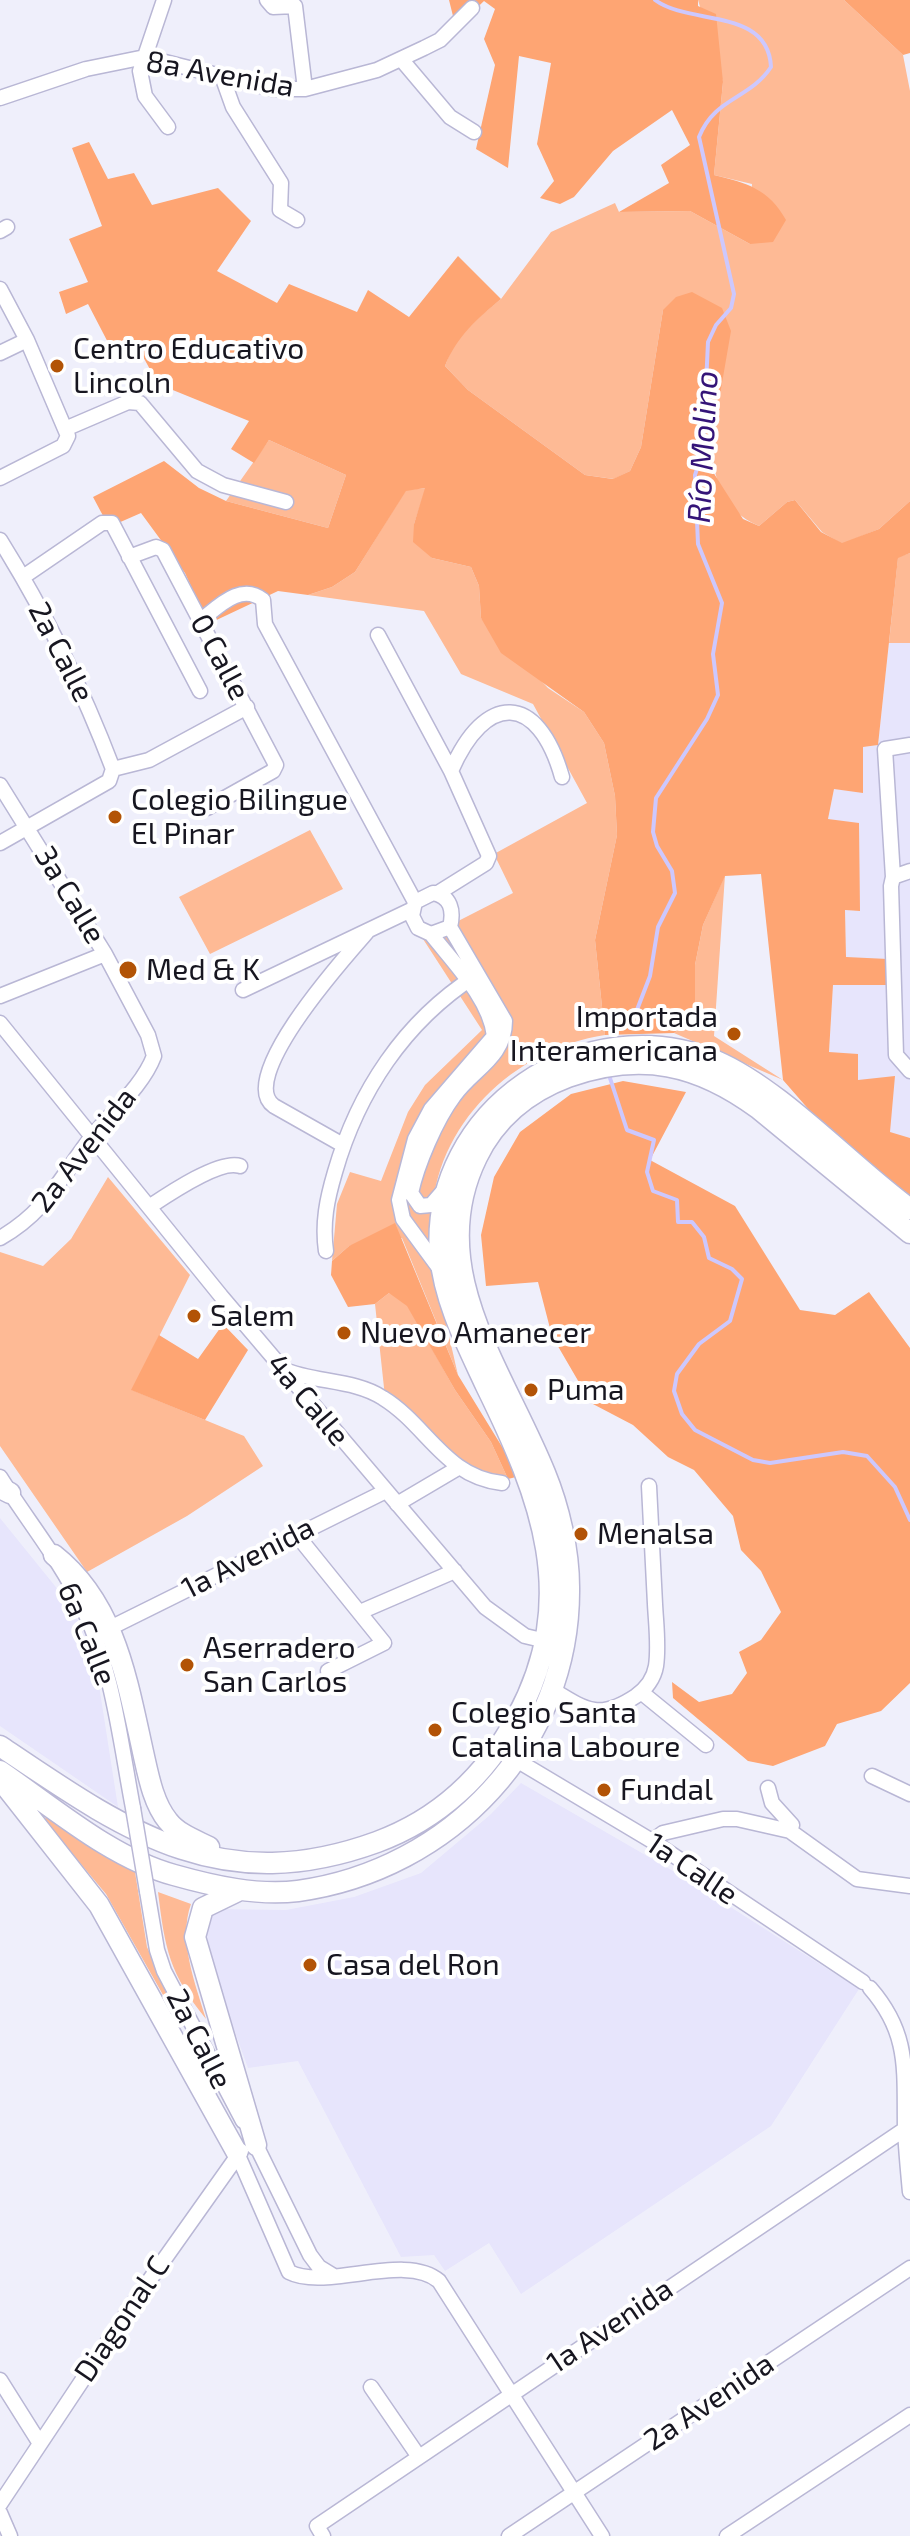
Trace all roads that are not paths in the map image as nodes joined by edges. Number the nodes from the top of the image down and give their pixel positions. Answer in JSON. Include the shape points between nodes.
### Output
{"nodes":[{"id":1,"x":164,"y":0,"type":"edge"},
{"id":2,"x":267,"y":0,"type":"edge"},
{"id":3,"x":472,"y":8,"type":"dead end"},
{"id":4,"x":145,"y":57,"type":"junction"},
{"id":5,"x":401,"y":59,"type":"junction"},
{"id":6,"x":223,"y":79,"type":"junction"},
{"id":7,"x":305,"y":89,"type":"junction"},
{"id":8,"x":0,"y":98,"type":"edge"},
{"id":9,"x":168,"y":127,"type":"dead end"},
{"id":10,"x":474,"y":132,"type":"dead end"},
{"id":11,"x":297,"y":220,"type":"dead end"},
{"id":12,"x":0,"y":289,"type":"edge"},
{"id":13,"x":27,"y":340,"type":"junction"},
{"id":14,"x":0,"y":353,"type":"edge"},
{"id":15,"x":65,"y":429,"type":"junction"},
{"id":16,"x":0,"y":478,"type":"edge"},
{"id":17,"x":286,"y":502,"type":"dead end"},
{"id":18,"x":0,"y":540,"type":"edge"},
{"id":19,"x":129,"y":557,"type":"junction"},
{"id":20,"x":23,"y":577,"type":"junction"},
{"id":21,"x":201,"y":620,"type":"junction"},
{"id":22,"x":378,"y":635,"type":"dead end"},
{"id":23,"x":200,"y":691,"type":"dead end"},
{"id":24,"x":247,"y":707,"type":"junction"},
{"id":25,"x":910,"y":745,"type":"edge"},
{"id":26,"x":113,"y":769,"type":"junction"},
{"id":27,"x":451,"y":771,"type":"junction"},
{"id":28,"x":562,"y":777,"type":"dead end"},
{"id":29,"x":0,"y":785,"type":"edge"},
{"id":30,"x":207,"y":808,"type":"dead end"},
{"id":31,"x":28,"y":826,"type":"junction"},
{"id":32,"x":0,"y":843,"type":"edge"},
{"id":33,"x":910,"y":871,"type":"edge"},
{"id":34,"x":892,"y":881,"type":"junction"},
{"id":35,"x":438,"y":893,"type":"junction"},
{"id":36,"x":414,"y":906,"type":"junction"},
{"id":37,"x":450,"y":927,"type":"junction"},
{"id":38,"x":367,"y":932,"type":"junction"},
{"id":39,"x":431,"y":934,"type":"junction"},
{"id":40,"x":105,"y":954,"type":"junction"},
{"id":41,"x":473,"y":977,"type":"junction"},
{"id":42,"x":243,"y":990,"type":"dead end"},
{"id":43,"x":0,"y":996,"type":"edge"},
{"id":44,"x":0,"y":1023,"type":"edge"},
{"id":45,"x":153,"y":1051,"type":"joint"},
{"id":46,"x":910,"y":1071,"type":"edge"},
{"id":47,"x":91,"y":1137,"type":"junction"},
{"id":48,"x":343,"y":1145,"type":"junction"},
{"id":49,"x":240,"y":1166,"type":"dead end"},
{"id":50,"x":448,"y":1184,"type":"junction"},
{"id":51,"x":149,"y":1207,"type":"junction"},
{"id":52,"x":910,"y":1209,"type":"edge"},
{"id":53,"x":910,"y":1233,"type":"edge"},
{"id":54,"x":0,"y":1238,"type":"edge"},
{"id":55,"x":326,"y":1251,"type":"dead end"},
{"id":56,"x":445,"y":1275,"type":"junction"},
{"id":57,"x":282,"y":1369,"type":"junction"},
{"id":58,"x":458,"y":1468,"type":"junction"},
{"id":59,"x":502,"y":1483,"type":"dead end"},
{"id":60,"x":3,"y":1486,"type":"edge"},
{"id":61,"x":649,"y":1486,"type":"dead end"},
{"id":62,"x":386,"y":1491,"type":"junction"},
{"id":63,"x":397,"y":1504,"type":"junction"},
{"id":64,"x":296,"y":1534,"type":"junction"},
{"id":65,"x":54,"y":1555,"type":"junction"},
{"id":66,"x":455,"y":1571,"type":"junction"},
{"id":67,"x":360,"y":1612,"type":"junction"},
{"id":68,"x":110,"y":1628,"type":"junction"},
{"id":69,"x":546,"y":1641,"type":"junction"},
{"id":70,"x":328,"y":1671,"type":"dead end"},
{"id":71,"x":553,"y":1690,"type":"junction"},
{"id":72,"x":641,"y":1692,"type":"junction"},
{"id":73,"x":706,"y":1745,"type":"dead end"},
{"id":74,"x":0,"y":1746,"type":"edge"},
{"id":75,"x":518,"y":1761,"type":"junction"},
{"id":76,"x":0,"y":1771,"type":"edge"},
{"id":77,"x":872,"y":1776,"type":"dead end"},
{"id":78,"x":0,"y":1780,"type":"edge"},
{"id":79,"x":768,"y":1788,"type":"dead end"},
{"id":80,"x":910,"y":1794,"type":"edge"},
{"id":81,"x":133,"y":1808,"type":"joint"},
{"id":82,"x":790,"y":1831,"type":"junction"},
{"id":83,"x":652,"y":1841,"type":"junction"},
{"id":84,"x":241,"y":1863,"type":"junction"},
{"id":85,"x":910,"y":1886,"type":"edge"},
{"id":86,"x":242,"y":1889,"type":"junction"},
{"id":87,"x":905,"y":2129,"type":"junction"},
{"id":88,"x":246,"y":2149,"type":"junction"},
{"id":89,"x":910,"y":2192,"type":"edge"},
{"id":90,"x":310,"y":2255,"type":"junction"},
{"id":91,"x":910,"y":2268,"type":"edge"},
{"id":92,"x":300,"y":2275,"type":"junction"},
{"id":93,"x":332,"y":2275,"type":"junction"},
{"id":94,"x":0,"y":2380,"type":"edge"},
{"id":95,"x":371,"y":2387,"type":"dead end"},
{"id":96,"x":510,"y":2393,"type":"junction"},
{"id":97,"x":910,"y":2415,"type":"edge"},
{"id":98,"x":39,"y":2442,"type":"junction"},
{"id":99,"x":419,"y":2457,"type":"junction"},
{"id":100,"x":574,"y":2491,"type":"junction"},
{"id":101,"x":0,"y":2504,"type":"edge"},
{"id":102,"x":0,"y":2513,"type":"edge"},
{"id":103,"x":320,"y":2531,"type":"edge"},
{"id":104,"x":10,"y":2536,"type":"edge"},
{"id":105,"x":509,"y":2536,"type":"edge"},
{"id":106,"x":602,"y":2536,"type":"edge"},
{"id":107,"x":727,"y":2536,"type":"edge"}],
"edges":[{"from":1,"to":4,"type":"street"},
{"from":2,"to":7,"type":"street","via":[[273,7],[295,6]]},
{"from":3,"to":5,"type":"street","name":"8a Avenida","via":[[440,40]]},
{"from":4,"to":6,"type":"street","name":"8a Avenida"},
{"from":4,"to":8,"type":"street","name":"8a Avenida","via":[[86,69]]},
{"from":4,"to":9,"type":"street","via":[[141,84]]},
{"from":5,"to":7,"type":"street","name":"8a Avenida"},
{"from":5,"to":10,"type":"street","via":[[450,117]]},
{"from":6,"to":7,"type":"street","name":"8a Avenida"},
{"from":6,"to":11,"type":"street","via":[[233,107],[281,183],[280,210]]},
{"from":12,"to":13,"type":"street"},
{"from":13,"to":14,"type":"street"},
{"from":13,"to":15,"type":"street"},
{"from":15,"to":16,"type":"street","via":[[63,446]]},
{"from":15,"to":17,"type":"street","via":[[128,402],[140,403],[209,480]]},
{"from":18,"to":20,"type":"street","name":"2a Calle"},
{"from":19,"to":20,"type":"street","via":[[112,523],[102,523]]},
{"from":19,"to":21,"type":"street","name":"0 Calle","via":[[160,547]]},
{"from":19,"to":23,"type":"street"},
{"from":20,"to":26,"type":"street","name":"2a Calle","via":[[93,716]]},
{"from":21,"to":24,"type":"street","name":"0 Calle"},
{"from":21,"to":36,"type":"street","via":[[236,595],[258,595],[263,600],[265,624]]},
{"from":22,"to":27,"type":"street"},
{"from":24,"to":26,"type":"street","via":[[149,760]]},
{"from":24,"to":30,"type":"street","name":"0 Calle","via":[[276,769]]},
{"from":25,"to":34,"type":"street","via":[[885,749]]},
{"from":26,"to":31,"type":"street","via":[[109,781]]},
{"from":27,"to":28,"type":"street","via":[[484,723],[513,710],[541,732]]},
{"from":27,"to":35,"type":"street","via":[[489,856]]},
{"from":29,"to":31,"type":"street","name":"3a Calle"},
{"from":31,"to":32,"type":"street"},
{"from":31,"to":40,"type":"street","name":"3a Calle"},
{"from":33,"to":34,"type":"street"},
{"from":34,"to":46,"type":"street","via":[[896,1055]]},
{"from":35,"to":36,"type":"street","via":[[421,897]]},
{"from":35,"to":37,"type":"street","via":[[452,911]]},
{"from":36,"to":38,"type":"street"},
{"from":36,"to":39,"type":"street","via":[[418,928]]},
{"from":37,"to":39,"type":"street"},
{"from":37,"to":41,"type":"street"},
{"from":38,"to":42,"type":"street"},
{"from":38,"to":48,"type":"street","via":[[311,997],[276,1053],[264,1093],[274,1106]]},
{"from":39,"to":41,"type":"street"},
{"from":40,"to":43,"type":"street"},
{"from":40,"to":45,"type":"street","name":"3a Calle"},
{"from":41,"to":48,"type":"street","via":[[421,1019],[389,1058],[367,1089]]},
{"from":41,"to":50,"type":"street","via":[[505,1021],[505,1035],[501,1049],[455,1094],[441,1116],[415,1175],[413,1200],[431,1205]]},
{"from":41,"to":56,"type":"street","via":[[494,1036],[431,1109],[415,1139],[399,1200],[403,1219]]},
{"from":44,"to":47,"type":"street","name":"4a Calle"},
{"from":45,"to":47,"type":"street","name":"2a Avenida","via":[[131,1091]]},
{"from":47,"to":51,"type":"street","name":"4a Calle"},
{"from":47,"to":54,"type":"street","name":"2a Avenida","via":[[50,1199]]},
{"from":48,"to":55,"type":"street","via":[[326,1203]]},
{"from":49,"to":51,"type":"street","via":[[229,1164]]},
{"from":50,"to":52,"type":"highway","via":[[478,1125],[530,1077],[600,1051],[664,1049],[706,1058],[747,1077]]},
{"from":50,"to":56,"type":"highway","via":[[440,1226]]},
{"from":51,"to":57,"type":"street","name":"4a Calle"},
{"from":53,"to":71,"type":"highway","via":[[746,1099],[683,1068],[605,1065],[536,1090],[496,1127],[461,1198],[457,1255],[466,1301],[553,1494],[569,1588],[567,1627]]},
{"from":56,"to":69,"type":"highway","via":[[456,1321],[523,1461],[544,1524],[551,1576]]},
{"from":57,"to":58,"type":"street","via":[[385,1399]]},
{"from":57,"to":62,"type":"street","name":"4a Calle"},
{"from":58,"to":59,"type":"street"},
{"from":58,"to":63,"type":"street"},
{"from":60,"to":65,"type":"street","name":"6a Calle"},
{"from":61,"to":72,"type":"street","via":[[656,1667]]},
{"from":62,"to":63,"type":"street","name":"4a Calle"},
{"from":62,"to":64,"type":"street","name":"1a Avenida"},
{"from":63,"to":66,"type":"street","name":"4a Calle"},
{"from":64,"to":67,"type":"street"},
{"from":64,"to":68,"type":"street","name":"1a Avenida"},
{"from":65,"to":68,"type":"highway","via":[[72,1569]]},
{"from":65,"to":81,"type":"street","name":"6a Calle","via":[[82,1605],[109,1678]]},
{"from":66,"to":67,"type":"street"},
{"from":66,"to":69,"type":"street","name":"4a Calle","via":[[510,1627]]},
{"from":67,"to":70,"type":"street","via":[[384,1643]]},
{"from":68,"to":84,"type":"highway","via":[[160,1808],[180,1832]]},
{"from":69,"to":84,"type":"highway","via":[[528,1697],[507,1736],[490,1761],[441,1808],[388,1838],[320,1861]]},
{"from":71,"to":72,"type":"street","via":[[582,1708],[602,1712],[617,1709]]},
{"from":71,"to":75,"type":"highway"},
{"from":72,"to":73,"type":"street"},
{"from":74,"to":84,"type":"highway","via":[[100,1813],[176,1848]]},
{"from":75,"to":83,"type":"street","name":"1a Calle"},
{"from":75,"to":86,"type":"highway","via":[[485,1800],[402,1860],[295,1891]]},
{"from":76,"to":86,"type":"highway","via":[[135,1858],[168,1874]]},
{"from":77,"to":80,"type":"street"},
{"from":78,"to":88,"type":"highway","via":[[99,1905]]},
{"from":79,"to":82,"type":"street","via":[[772,1803],[792,1825]]},
{"from":81,"to":88,"type":"street","name":"2a Calle","bridge":true,"via":[[157,1950]]},
{"from":82,"to":83,"type":"street","via":[[723,1819],[663,1833]]},
{"from":82,"to":85,"type":"street","via":[[857,1879]]},
{"from":83,"to":87,"type":"street","name":"1a Calle","via":[[866,1985],[892,2013],[908,2060]]},
{"from":86,"to":88,"type":"highway","via":[[203,1908],[195,1937]]},
{"from":87,"to":89,"type":"street","name":"1a Calle"},
{"from":87,"to":96,"type":"street","name":"1a Avenida"},
{"from":88,"to":90,"type":"street","name":"2a Calle"},
{"from":88,"to":92,"type":"street","name":"2a Calle","via":[[283,2266]]},
{"from":88,"to":98,"type":"street","name":"Diagonal C"},
{"from":90,"to":92,"type":"street","via":[[310,2267]]},
{"from":90,"to":93,"type":"street","name":"2a Calle"},
{"from":91,"to":100,"type":"street","name":"2a Avenida"},
{"from":92,"to":93,"type":"street"},
{"from":93,"to":96,"type":"street","via":[[423,2270],[432,2275]]},
{"from":94,"to":98,"type":"street"},
{"from":95,"to":99,"type":"street"},
{"from":96,"to":99,"type":"street","name":"1a Avenida"},
{"from":96,"to":100,"type":"street"},
{"from":97,"to":107,"type":"street"},
{"from":98,"to":101,"type":"street","name":"Diagonal C"},
{"from":99,"to":103,"type":"street","name":"1a Avenida"},
{"from":100,"to":105,"type":"street","name":"2a Avenida"},
{"from":100,"to":106,"type":"street"},
{"from":102,"to":104,"type":"street"}]}
